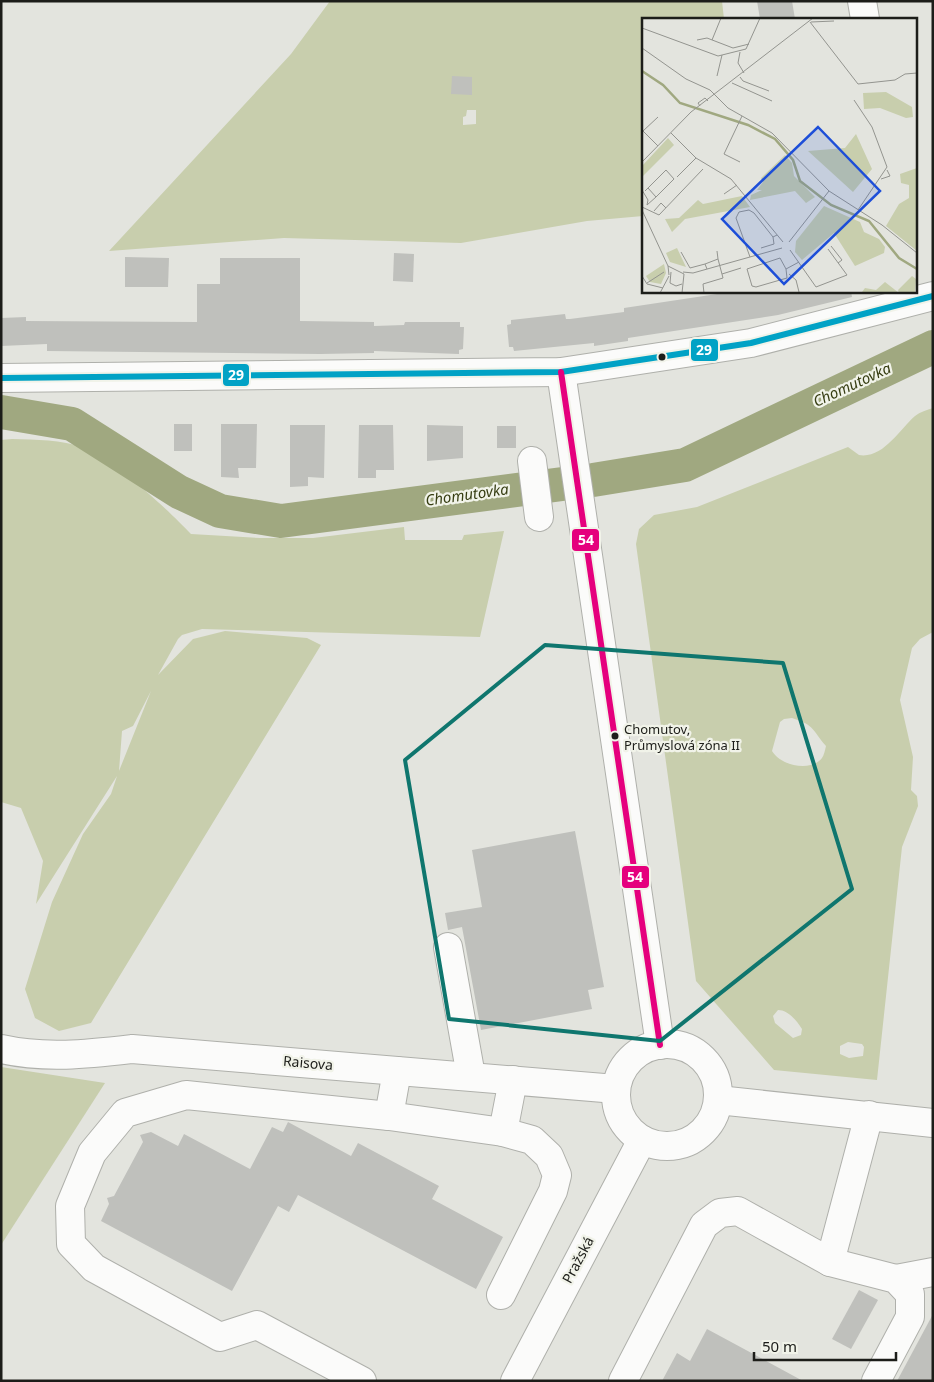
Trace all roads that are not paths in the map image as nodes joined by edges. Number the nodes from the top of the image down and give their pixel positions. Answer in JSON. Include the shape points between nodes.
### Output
{"nodes":[{"id":1,"x":862,"y":1,"type":"edge"},
{"id":2,"x":865,"y":18,"type":"edge"},
{"id":3,"x":918,"y":296,"type":"edge"},
{"id":4,"x":560,"y":372,"type":"junction"},
{"id":5,"x":1,"y":378,"type":"edge"},
{"id":6,"x":532,"y":461,"type":"dead end"},
{"id":7,"x":539,"y":517,"type":"dead end"},
{"id":8,"x":448,"y":947,"type":"dead end"},
{"id":9,"x":660,"y":1045,"type":"junction"},
{"id":10,"x":1,"y":1049,"type":"edge"},
{"id":11,"x":397,"y":1071,"type":"junction"},
{"id":12,"x":471,"y":1076,"type":"junction"},
{"id":13,"x":513,"y":1080,"type":"junction"},
{"id":14,"x":616,"y":1089,"type":"junction"},
{"id":15,"x":718,"y":1100,"type":"junction"},
{"id":16,"x":869,"y":1115,"type":"junction"},
{"id":17,"x":389,"y":1116,"type":"junction"},
{"id":18,"x":933,"y":1123,"type":"edge"},
{"id":19,"x":503,"y":1132,"type":"junction"},
{"id":20,"x":642,"y":1140,"type":"junction"},
{"id":21,"x":830,"y":1262,"type":"junction"},
{"id":22,"x":933,"y":1272,"type":"edge"},
{"id":23,"x":896,"y":1279,"type":"junction"},
{"id":24,"x":501,"y":1295,"type":"dead end"},
{"id":25,"x":362,"y":1381,"type":"edge"},
{"id":26,"x":515,"y":1381,"type":"edge"},
{"id":27,"x":623,"y":1381,"type":"edge"},
{"id":28,"x":876,"y":1381,"type":"edge"}],
"edges":[{"from":1,"to":2,"type":"street"},
{"from":3,"to":4,"type":"street","via":[[751,343]]},
{"from":4,"to":5,"type":"street"},
{"from":4,"to":9,"type":"street"},
{"from":6,"to":7,"type":"street"},
{"from":8,"to":12,"type":"street"},
{"from":9,"to":14,"type":"street","via":[[644,1049],[630,1059]]},
{"from":9,"to":15,"type":"street","via":[[682,1047],[702,1058],[717,1084]]},
{"from":10,"to":11,"type":"street","name":"Raisova","via":[[66,1056],[132,1049]]},
{"from":11,"to":12,"type":"street","name":"Raisova"},
{"from":11,"to":17,"type":"street"},
{"from":12,"to":13,"type":"street","name":"Raisova"},
{"from":13,"to":14,"type":"street","name":"Raisova"},
{"from":13,"to":19,"type":"street"},
{"from":14,"to":20,"type":"street","via":[[616,1104],[621,1118]]},
{"from":15,"to":16,"type":"street"},
{"from":15,"to":20,"type":"street","via":[[704,1130],[691,1140],[675,1146],[658,1146]]},
{"from":16,"to":18,"type":"street"},
{"from":16,"to":21,"type":"street"},
{"from":17,"to":19,"type":"street"},
{"from":17,"to":25,"type":"street","via":[[186,1095],[125,1113],[92,1154],[70,1206],[71,1244],[94,1268],[220,1337],[257,1325]]},
{"from":19,"to":24,"type":"street","via":[[532,1140],[549,1156],[557,1175],[554,1191]]},
{"from":20,"to":26,"type":"street","name":"Pražská"},
{"from":21,"to":23,"type":"street"},
{"from":21,"to":27,"type":"street","via":[[738,1211],[720,1213],[704,1225]]},
{"from":22,"to":23,"type":"street"},
{"from":23,"to":28,"type":"street","via":[[910,1294],[910,1317]]}]}
